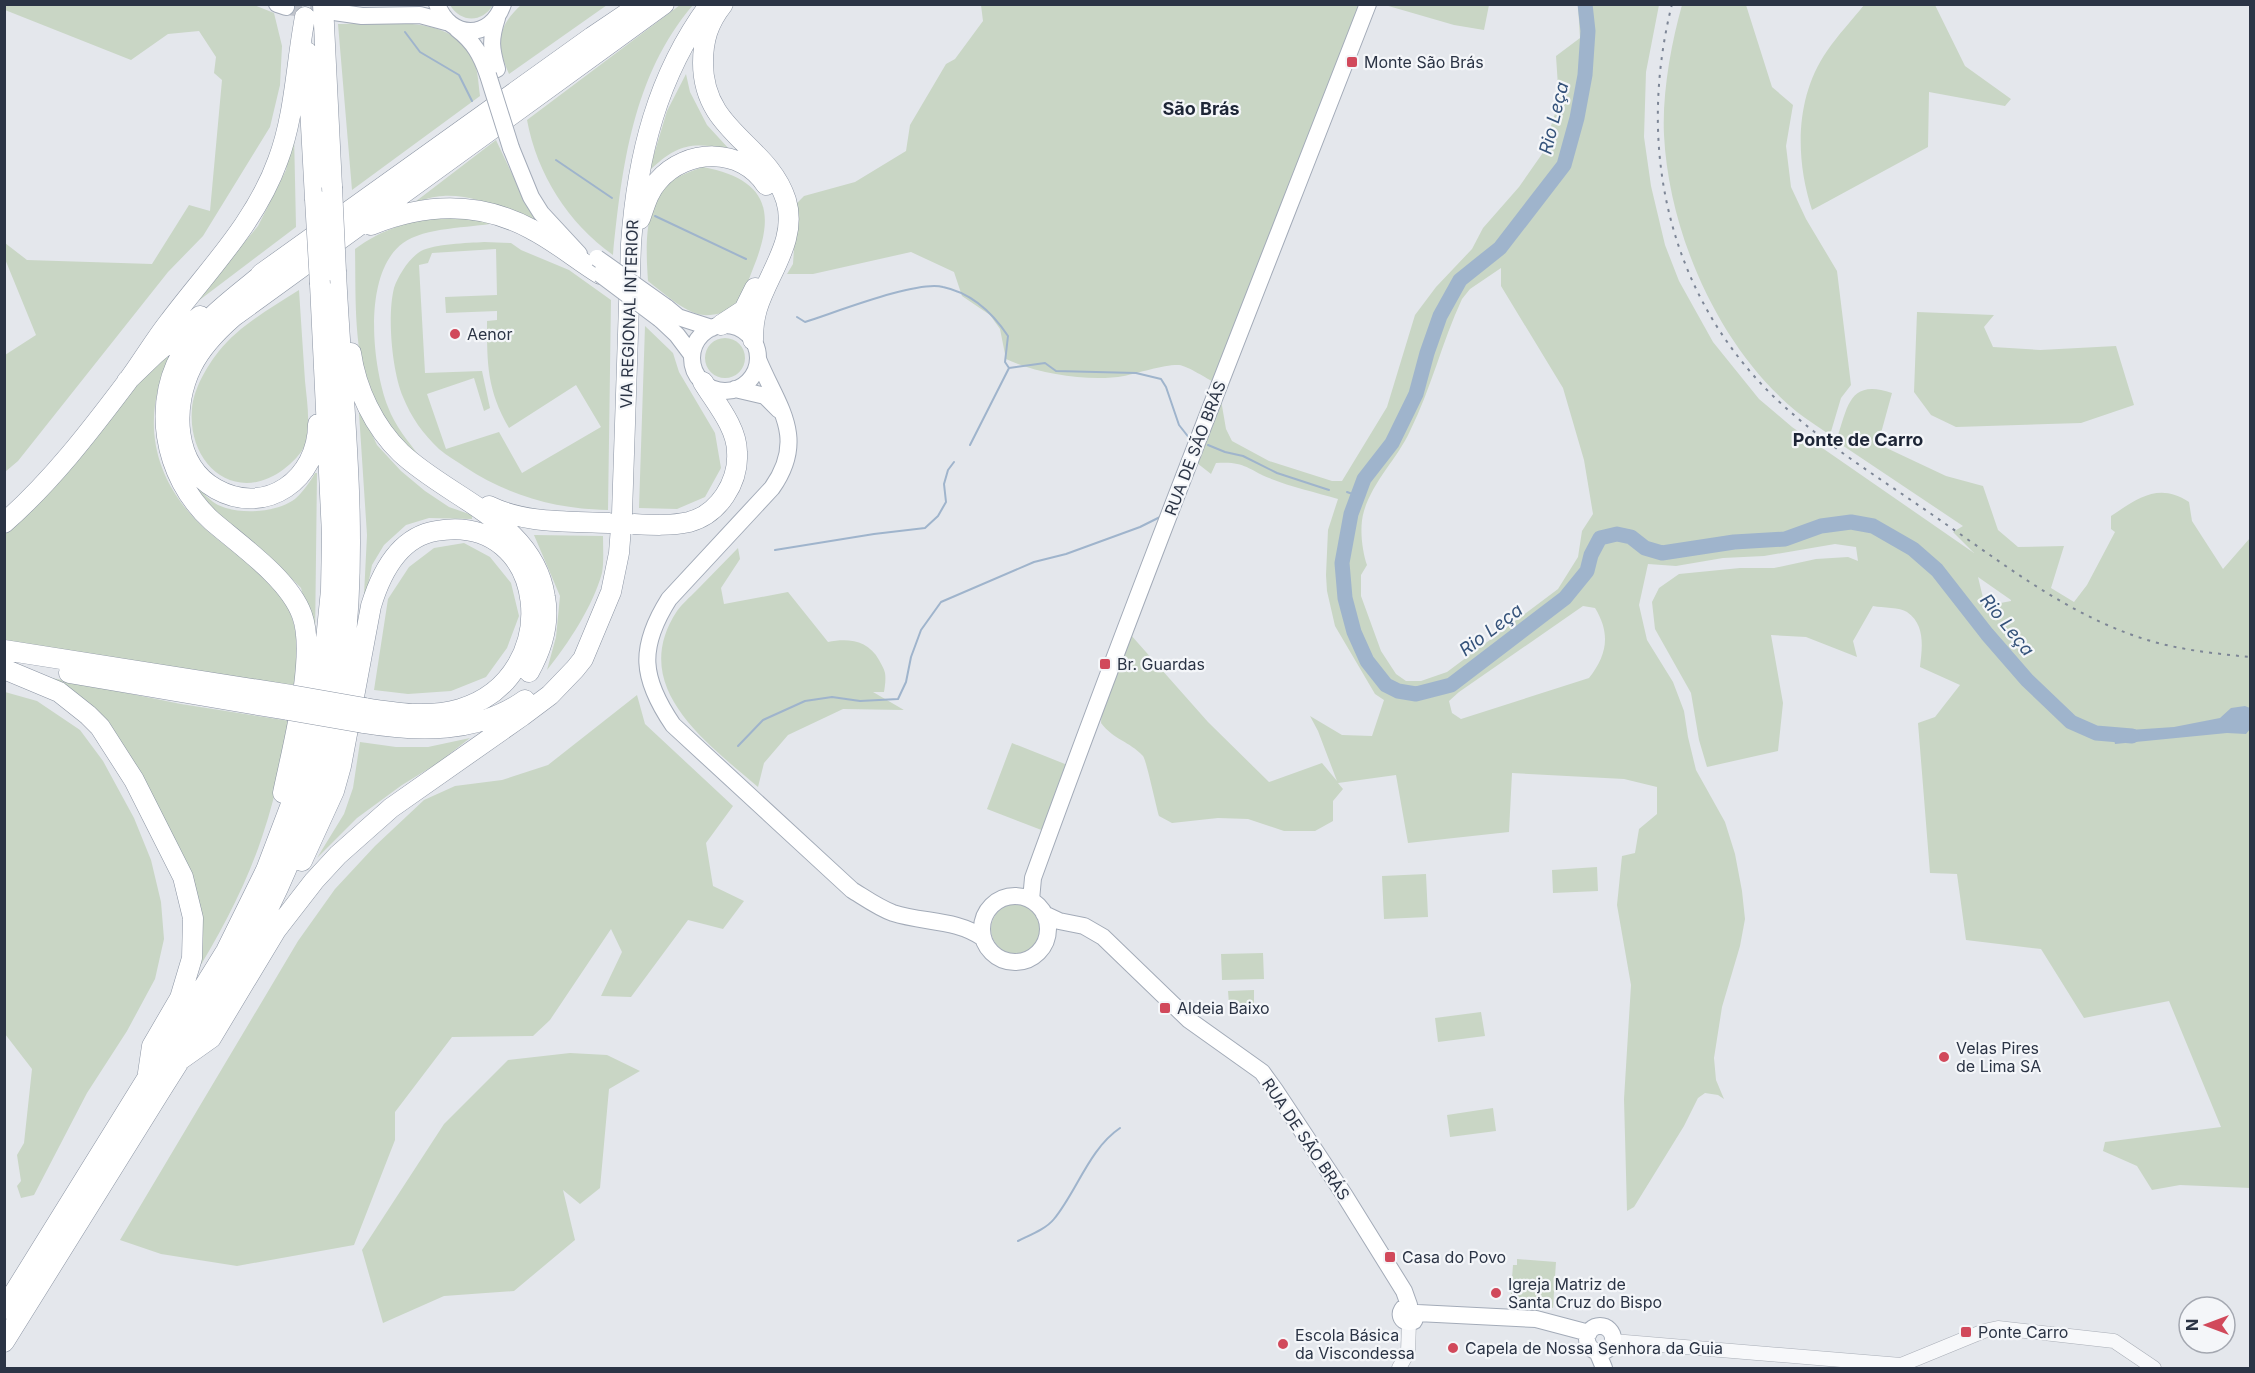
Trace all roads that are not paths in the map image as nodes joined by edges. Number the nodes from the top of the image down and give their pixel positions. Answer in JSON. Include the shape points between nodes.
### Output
{"nodes":[{"id":1,"x":420,"y":4,"type":"edge"},
{"id":2,"x":437,"y":4,"type":"edge"},
{"id":3,"x":630,"y":4,"type":"edge"},
{"id":4,"x":641,"y":4,"type":"edge"},
{"id":5,"x":664,"y":4,"type":"edge"},
{"id":6,"x":710,"y":4,"type":"edge"},
{"id":7,"x":723,"y":4,"type":"edge"},
{"id":8,"x":293,"y":8,"type":"edge"},
{"id":9,"x":328,"y":8,"type":"edge"},
{"id":10,"x":500,"y":11,"type":"edge"},
{"id":11,"x":1366,"y":12,"type":"edge"},
{"id":12,"x":395,"y":15,"type":"junction"},
{"id":13,"x":450,"y":24,"type":"junction"},
{"id":14,"x":592,"y":37,"type":"junction"},
{"id":15,"x":493,"y":72,"type":"junction"},
{"id":16,"x":350,"y":234,"type":"junction"},
{"id":17,"x":631,"y":244,"type":"junction"},
{"id":18,"x":599,"y":266,"type":"junction"},
{"id":19,"x":271,"y":267,"type":"junction"},
{"id":20,"x":331,"y":279,"type":"junction"},
{"id":21,"x":663,"y":313,"type":"junction"},
{"id":22,"x":717,"y":327,"type":"junction"},
{"id":23,"x":755,"y":350,"type":"junction"},
{"id":24,"x":692,"y":355,"type":"junction"},
{"id":25,"x":127,"y":381,"type":"junction"},
{"id":26,"x":703,"y":382,"type":"junction"},
{"id":27,"x":735,"y":389,"type":"junction"},
{"id":28,"x":786,"y":418,"type":"junction"},
{"id":29,"x":443,"y":484,"type":"junction"},
{"id":30,"x":4,"y":523,"type":"edge"},
{"id":31,"x":609,"y":523,"type":"dead end"},
{"id":32,"x":634,"y":524,"type":"dead end"},
{"id":33,"x":592,"y":636,"type":"junction"},
{"id":34,"x":4,"y":650,"type":"edge"},
{"id":35,"x":4,"y":664,"type":"edge"},
{"id":36,"x":4,"y":669,"type":"edge"},
{"id":37,"x":290,"y":703,"type":"junction"},
{"id":38,"x":364,"y":715,"type":"junction"},
{"id":39,"x":404,"y":728,"type":"junction"},
{"id":40,"x":1033,"y":878,"type":"junction"},
{"id":41,"x":1012,"y":896,"type":"junction"},
{"id":42,"x":1031,"y":900,"type":"junction"},
{"id":43,"x":986,"y":913,"type":"junction"},
{"id":44,"x":1044,"y":914,"type":"junction"},
{"id":45,"x":954,"y":924,"type":"junction"},
{"id":46,"x":1091,"y":930,"type":"junction"},
{"id":47,"x":237,"y":932,"type":"junction"},
{"id":48,"x":983,"y":938,"type":"junction"},
{"id":49,"x":1044,"y":945,"type":"junction"},
{"id":50,"x":184,"y":1053,"type":"junction"},
{"id":51,"x":147,"y":1081,"type":"junction"},
{"id":52,"x":4,"y":1309,"type":"edge"},
{"id":53,"x":1411,"y":1319,"type":"junction"},
{"id":54,"x":1589,"y":1333,"type":"junction"},
{"id":55,"x":1613,"y":1341,"type":"junction"},
{"id":56,"x":4,"y":1342,"type":"edge"},
{"id":57,"x":1597,"y":1351,"type":"junction"},
{"id":58,"x":1399,"y":1368,"type":"edge"},
{"id":59,"x":1604,"y":1368,"type":"edge"},
{"id":60,"x":2154,"y":1368,"type":"edge"}],
"edges":[{"from":1,"to":12,"type":"main road"},
{"from":2,"to":13,"type":"main road"},
{"from":3,"to":14,"type":"highway"},
{"from":4,"to":14,"type":"highway"},
{"from":5,"to":16,"type":"highway"},
{"from":6,"to":17,"type":"highway","name":"VIA REGIONAL INTERIOR","via":[[692,28],[656,104],[641,158]]},
{"from":7,"to":23,"type":"highway","via":[[708,27],[703,45],[706,94],[726,126],[776,180],[786,201],[788,224],[783,253],[758,307]]},
{"from":8,"to":20,"type":"highway","bridge":true,"via":[[315,199]]},
{"from":8,"to":25,"type":"highway","via":[[290,111],[270,179],[240,230]]},
{"from":9,"to":12,"type":"main road","via":[[362,16]]},
{"from":9,"to":20,"type":"highway","bridge":true},
{"from":10,"to":13,"type":"main road","via":[[490,25],[472,31]]},
{"from":10,"to":15,"type":"main road","via":[[490,37]]},
{"from":11,"to":40,"type":"main road","name":"RUA DE SÃO BRÁS","via":[[1200,435]]},
{"from":12,"to":13,"type":"main road","via":[[420,15]]},
{"from":13,"to":15,"type":"main road","via":[[468,38]]},
{"from":14,"to":19,"type":"highway"},
{"from":15,"to":18,"type":"main road","via":[[524,183],[541,213]]},
{"from":16,"to":18,"type":"highway","via":[[415,210],[491,212]]},
{"from":16,"to":20,"type":"highway","via":[[233,317],[211,339],[192,367],[180,401],[181,440],[193,468],[216,489],[245,498],[269,495],[295,482],[312,458],[318,431]]},
{"from":17,"to":22,"type":"highway","via":[[648,194],[658,180],[685,160],[698,156],[734,160],[763,180],[777,207],[779,228],[773,252],[744,309]]},
{"from":17,"to":33,"type":"highway","name":"VIA REGIONAL INTERIOR","via":[[619,553],[606,606]]},
{"from":18,"to":21,"type":"main road","bridge":true},
{"from":19,"to":25,"type":"highway","via":[[186,327]]},
{"from":19,"to":47,"type":"highway","via":[[189,343],[172,375],[165,413],[172,459],[189,492],[207,516],[284,584],[296,600],[307,635],[307,662],[281,802]]},
{"from":20,"to":29,"type":"highway","via":[[348,323],[358,387],[374,419],[399,451]]},
{"from":20,"to":47,"type":"highway","via":[[332,535],[326,656],[312,733],[293,799]]},
{"from":20,"to":50,"type":"highway","via":[[350,544],[346,635],[335,709],[311,802],[281,880],[237,968]]},
{"from":21,"to":22,"type":"main road"},
{"from":21,"to":24,"type":"main road"},
{"from":22,"to":23,"type":"main road","via":[[734,326],[744,332]]},
{"from":22,"to":24,"type":"main road","via":[[698,339]]},
{"from":23,"to":27,"type":"main road","via":[[752,378]]},
{"from":23,"to":28,"type":"main road"},
{"from":24,"to":26,"type":"main road"},
{"from":25,"to":30,"type":"highway","via":[[55,471]]},
{"from":26,"to":27,"type":"main road","via":[[724,391]]},
{"from":26,"to":32,"type":"highway","via":[[732,430],[738,451],[734,480],[709,512],[690,521],[660,526]]},
{"from":27,"to":28,"type":"main road","via":[[765,396]]},
{"from":28,"to":45,"type":"main road","via":[[789,449],[781,475],[669,599],[658,617],[649,643],[648,673],[656,700],[673,725],[852,890],[893,912]]},
{"from":29,"to":31,"type":"highway","via":[[508,515]]},
{"from":29,"to":39,"type":"highway","via":[[494,519],[531,557],[544,591],[545,629],[528,675],[499,703],[469,717]]},
{"from":33,"to":39,"type":"highway","via":[[553,678],[507,711],[452,727]]},
{"from":33,"to":50,"type":"highway","name":"VIA REGIONAL INTERIOR","via":[[583,659],[550,695],[391,808],[338,855],[276,930],[211,1038]]},
{"from":34,"to":37,"type":"highway"},
{"from":35,"to":37,"type":"highway"},
{"from":36,"to":51,"type":"highway","via":[[59,692],[100,727],[134,780],[183,877],[193,918],[192,958],[180,998],[152,1046]]},
{"from":37,"to":38,"type":"highway","bridge":true},
{"from":38,"to":39,"type":"highway"},
{"from":38,"to":50,"type":"highway","via":[[442,713],[477,702],[508,679],[527,647],[532,611],[524,575],[502,546],[468,530],[440,530],[413,539],[387,566],[371,606],[351,726],[334,791],[256,952],[208,1033]]},
{"from":40,"to":41,"type":"main road","name":"RUA DE SÃO BRÁS"},
{"from":40,"to":42,"type":"main road","name":"RUA DE SÃO BRÁS"},
{"from":41,"to":42,"type":"main road"},
{"from":41,"to":43,"type":"main road","name":"RUA DE SÃO BRÁS"},
{"from":42,"to":44,"type":"main road","name":"RUA DE SÃO BRÁS"},
{"from":43,"to":45,"type":"main road"},
{"from":43,"to":48,"type":"main road"},
{"from":44,"to":46,"type":"main road","name":"RUA DE SÃO BRÁS"},
{"from":44,"to":49,"type":"main road","via":[[1048,924]]},
{"from":45,"to":48,"type":"main road"},
{"from":46,"to":49,"type":"main road","via":[[1068,933]]},
{"from":46,"to":53,"type":"main road","name":"RUA DE SÃO BRÁS","via":[[1189,1020],[1262,1072],[1404,1291]]},
{"from":47,"to":51,"type":"highway"},
{"from":48,"to":49,"type":"main road","via":[[997,957],[1010,962],[1030,959]]},
{"from":50,"to":56,"type":"highway"},
{"from":51,"to":52,"type":"highway"},
{"from":53,"to":54,"type":"main road","via":[[1536,1319]]},
{"from":53,"to":58,"type":"street","via":[[1408,1352]]},
{"from":54,"to":55,"type":"main road","via":[[1596,1327],[1605,1327]]},
{"from":54,"to":57,"type":"main road","via":[[1588,1344]]},
{"from":55,"to":57,"type":"main road","via":[[1609,1348]]},
{"from":55,"to":60,"type":"street","via":[[1901,1365],[1998,1328],[2114,1341]]},
{"from":57,"to":59,"type":"main road"}]}
